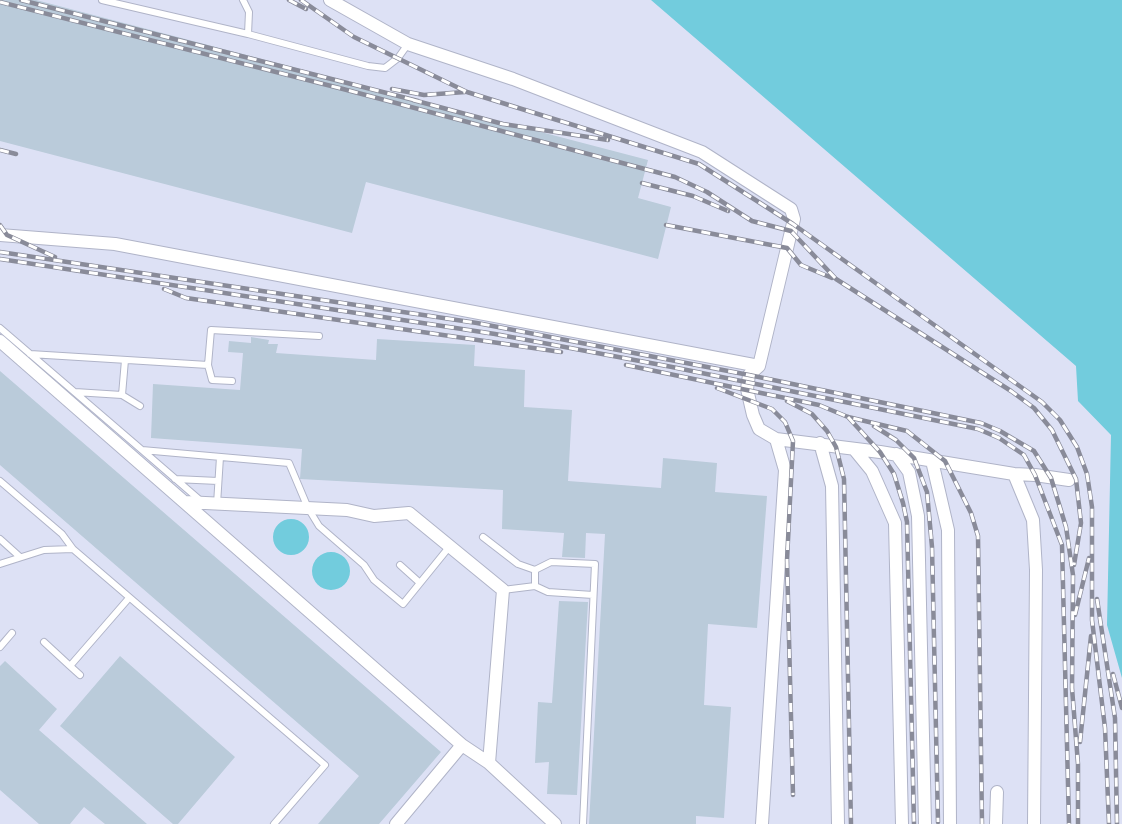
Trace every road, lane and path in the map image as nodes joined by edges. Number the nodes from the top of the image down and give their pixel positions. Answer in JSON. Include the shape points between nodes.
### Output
{"nodes":[{"id":1,"x":102,"y":0,"type":"edge"},
{"id":2,"x":243,"y":0,"type":"edge"},
{"id":3,"x":330,"y":0,"type":"edge"},
{"id":4,"x":248,"y":34,"type":"junction"},
{"id":5,"x":408,"y":44,"type":"junction"},
{"id":6,"x":0,"y":235,"type":"edge"},
{"id":7,"x":0,"y":328,"type":"edge"},
{"id":8,"x":319,"y":336,"type":"dead end"},
{"id":9,"x":0,"y":341,"type":"edge"},
{"id":10,"x":30,"y":354,"type":"junction"},
{"id":11,"x":125,"y":360,"type":"junction"},
{"id":12,"x":208,"y":365,"type":"junction"},
{"id":13,"x":759,"y":366,"type":"junction"},
{"id":14,"x":232,"y":381,"type":"dead end"},
{"id":15,"x":74,"y":392,"type":"junction"},
{"id":16,"x":122,"y":396,"type":"junction"},
{"id":17,"x":140,"y":406,"type":"dead end"},
{"id":18,"x":776,"y":439,"type":"junction"},
{"id":19,"x":820,"y":443,"type":"junction"},
{"id":20,"x":854,"y":449,"type":"junction"},
{"id":21,"x":142,"y":450,"type":"junction"},
{"id":22,"x":896,"y":454,"type":"junction"},
{"id":23,"x":220,"y":457,"type":"junction"},
{"id":24,"x":932,"y":461,"type":"junction"},
{"id":25,"x":1014,"y":474,"type":"junction"},
{"id":26,"x":175,"y":479,"type":"junction"},
{"id":27,"x":1069,"y":480,"type":"dead end"},
{"id":28,"x":0,"y":481,"type":"edge"},
{"id":29,"x":218,"y":481,"type":"junction"},
{"id":30,"x":186,"y":502,"type":"junction"},
{"id":31,"x":204,"y":503,"type":"junction"},
{"id":32,"x":217,"y":504,"type":"junction"},
{"id":33,"x":308,"y":508,"type":"junction"},
{"id":34,"x":483,"y":537,"type":"dead end"},
{"id":35,"x":0,"y":539,"type":"edge"},
{"id":36,"x":450,"y":546,"type":"junction"},
{"id":37,"x":73,"y":549,"type":"junction"},
{"id":38,"x":20,"y":557,"type":"junction"},
{"id":39,"x":0,"y":564,"type":"edge"},
{"id":40,"x":400,"y":565,"type":"dead end"},
{"id":41,"x":535,"y":570,"type":"junction"},
{"id":42,"x":420,"y":583,"type":"junction"},
{"id":43,"x":535,"y":586,"type":"junction"},
{"id":44,"x":503,"y":590,"type":"junction"},
{"id":45,"x":593,"y":595,"type":"junction"},
{"id":46,"x":129,"y":598,"type":"junction"},
{"id":47,"x":12,"y":633,"type":"dead end"},
{"id":48,"x":44,"y":642,"type":"dead end"},
{"id":49,"x":0,"y":647,"type":"edge"},
{"id":50,"x":70,"y":666,"type":"junction"},
{"id":51,"x":80,"y":675,"type":"dead end"},
{"id":52,"x":462,"y":745,"type":"junction"},
{"id":53,"x":490,"y":763,"type":"junction"},
{"id":54,"x":997,"y":792,"type":"dead end"},
{"id":55,"x":274,"y":824,"type":"edge"},
{"id":56,"x":396,"y":824,"type":"edge"},
{"id":57,"x":555,"y":824,"type":"edge"},
{"id":58,"x":583,"y":824,"type":"edge"},
{"id":59,"x":762,"y":824,"type":"edge"},
{"id":60,"x":838,"y":824,"type":"edge"},
{"id":61,"x":902,"y":824,"type":"edge"},
{"id":62,"x":925,"y":824,"type":"edge"},
{"id":63,"x":950,"y":824,"type":"edge"},
{"id":64,"x":996,"y":824,"type":"edge"},
{"id":65,"x":1034,"y":824,"type":"edge"}],
"edges":[{"from":1,"to":4,"type":"lane"},
{"from":2,"to":4,"type":"lane","via":[[248,12]]},
{"from":3,"to":5,"type":"street"},
{"from":4,"to":5,"type":"lane","via":[[368,66],[385,68],[398,58]]},
{"from":5,"to":13,"type":"street","via":[[513,79],[702,152],[791,210],[794,219]]},
{"from":6,"to":13,"type":"street","via":[[115,244]]},
{"from":7,"to":10,"type":"lane"},
{"from":8,"to":12,"type":"lane","via":[[211,330]]},
{"from":9,"to":30,"type":"street"},
{"from":10,"to":11,"type":"lane"},
{"from":10,"to":15,"type":"lane"},
{"from":11,"to":12,"type":"lane"},
{"from":11,"to":16,"type":"lane"},
{"from":12,"to":14,"type":"lane","via":[[212,380]]},
{"from":13,"to":18,"type":"street","via":[[749,375],[748,400],[759,429]]},
{"from":15,"to":16,"type":"lane"},
{"from":15,"to":21,"type":"lane"},
{"from":16,"to":17,"type":"lane"},
{"from":18,"to":19,"type":"street"},
{"from":18,"to":59,"type":"street","via":[[785,470]]},
{"from":19,"to":20,"type":"street"},
{"from":19,"to":60,"type":"street","via":[[832,486]]},
{"from":20,"to":22,"type":"street"},
{"from":20,"to":61,"type":"street","via":[[872,471],[895,523]]},
{"from":21,"to":23,"type":"lane"},
{"from":21,"to":26,"type":"lane"},
{"from":22,"to":24,"type":"street"},
{"from":22,"to":62,"type":"street","via":[[909,472],[918,516]]},
{"from":23,"to":29,"type":"lane"},
{"from":23,"to":33,"type":"lane","via":[[289,463]]},
{"from":24,"to":25,"type":"street","via":[[946,461]]},
{"from":24,"to":63,"type":"street","via":[[948,530]]},
{"from":25,"to":27,"type":"street"},
{"from":25,"to":65,"type":"street","via":[[1033,520],[1036,570]]},
{"from":26,"to":29,"type":"lane"},
{"from":26,"to":31,"type":"lane"},
{"from":28,"to":37,"type":"lane","via":[[62,534]]},
{"from":29,"to":32,"type":"lane"},
{"from":30,"to":31,"type":"street"},
{"from":30,"to":52,"type":"street"},
{"from":31,"to":32,"type":"street"},
{"from":32,"to":33,"type":"street"},
{"from":33,"to":36,"type":"street","via":[[347,510],[374,516],[409,513]]},
{"from":33,"to":42,"type":"lane","via":[[318,526],[364,565],[374,580],[403,604]]},
{"from":34,"to":41,"type":"lane","via":[[518,564]]},
{"from":35,"to":38,"type":"lane"},
{"from":36,"to":42,"type":"lane"},
{"from":36,"to":44,"type":"street"},
{"from":37,"to":38,"type":"lane","via":[[44,550]]},
{"from":37,"to":46,"type":"lane"},
{"from":38,"to":39,"type":"lane"},
{"from":40,"to":42,"type":"lane"},
{"from":41,"to":43,"type":"lane"},
{"from":41,"to":45,"type":"lane","via":[[551,562],[595,564]]},
{"from":43,"to":44,"type":"lane"},
{"from":43,"to":45,"type":"lane","via":[[548,592]]},
{"from":44,"to":53,"type":"street"},
{"from":45,"to":58,"type":"lane"},
{"from":46,"to":50,"type":"lane"},
{"from":46,"to":55,"type":"lane","via":[[325,765]]},
{"from":47,"to":49,"type":"lane"},
{"from":48,"to":50,"type":"lane"},
{"from":50,"to":51,"type":"lane"},
{"from":52,"to":53,"type":"street"},
{"from":52,"to":56,"type":"street"},
{"from":53,"to":57,"type":"street"},
{"from":54,"to":64,"type":"street"}]}
